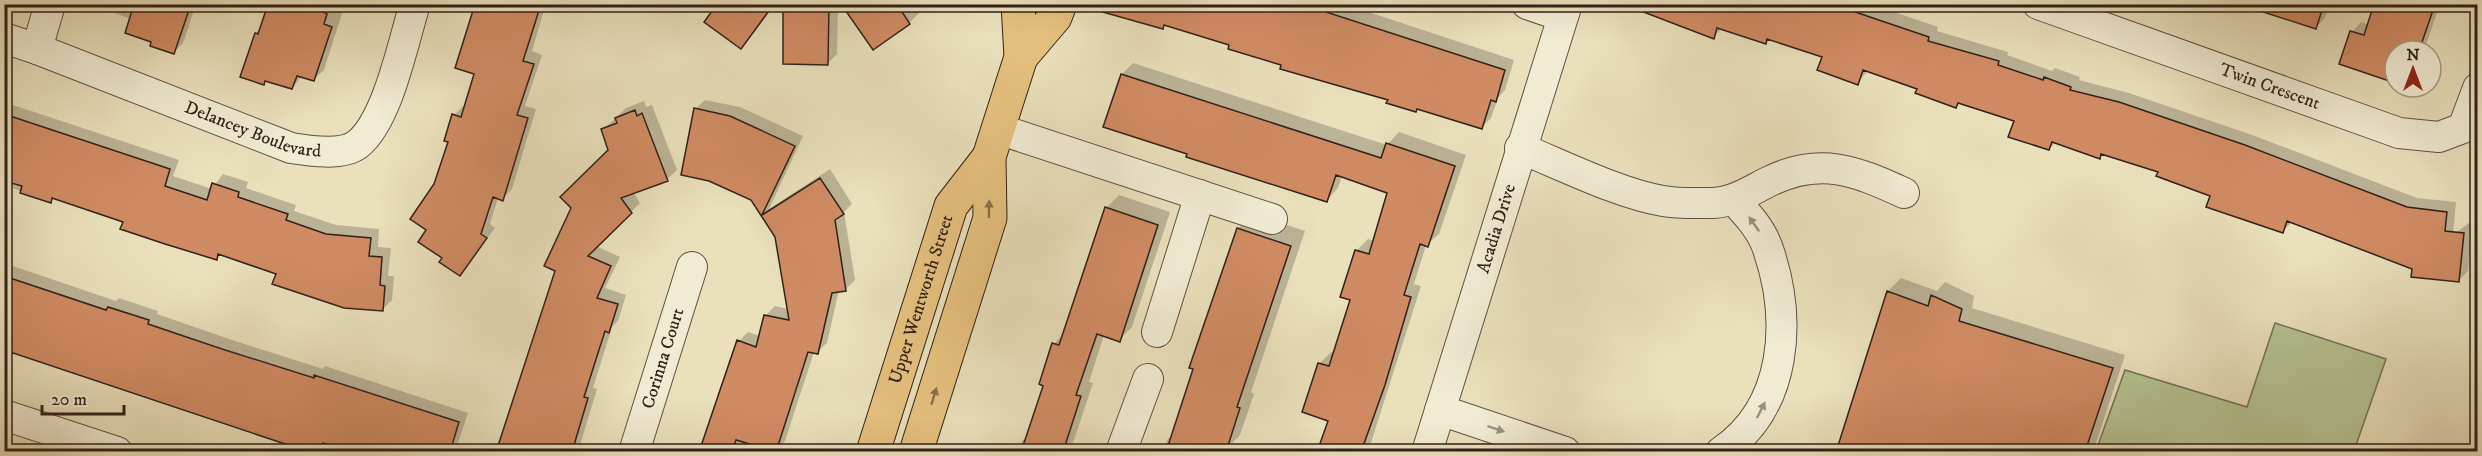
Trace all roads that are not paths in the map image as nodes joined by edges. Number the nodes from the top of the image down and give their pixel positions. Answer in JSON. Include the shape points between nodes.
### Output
{"nodes":[{"id":1,"x":50,"y":4,"type":"edge"},
{"id":2,"x":415,"y":4,"type":"edge"},
{"id":3,"x":1018,"y":4,"type":"edge"},
{"id":4,"x":1059,"y":4,"type":"edge"},
{"id":5,"x":1527,"y":4,"type":"edge"},
{"id":6,"x":2038,"y":4,"type":"edge"},
{"id":7,"x":1564,"y":10,"type":"edge"},
{"id":8,"x":4,"y":38,"type":"edge"},
{"id":9,"x":37,"y":49,"type":"junction"},
{"id":10,"x":1021,"y":57,"type":"junction"},
{"id":11,"x":2478,"y":88,"type":"edge"},
{"id":12,"x":993,"y":143,"type":"junction"},
{"id":13,"x":1520,"y":148,"type":"junction"},
{"id":14,"x":1904,"y":193,"type":"dead end"},
{"id":15,"x":1200,"y":195,"type":"junction"},
{"id":16,"x":1734,"y":200,"type":"junction"},
{"id":17,"x":1272,"y":219,"type":"dead end"},
{"id":18,"x":692,"y":267,"type":"dead end"},
{"id":19,"x":1157,"y":332,"type":"dead end"},
{"id":20,"x":1148,"y":379,"type":"dead end"},
{"id":21,"x":1440,"y":410,"type":"junction"},
{"id":22,"x":4,"y":416,"type":"edge"},
{"id":23,"x":117,"y":452,"type":"edge"},
{"id":24,"x":634,"y":452,"type":"edge"},
{"id":25,"x":873,"y":452,"type":"edge"},
{"id":26,"x":916,"y":452,"type":"edge"},
{"id":27,"x":1121,"y":452,"type":"edge"},
{"id":28,"x":1427,"y":452,"type":"edge"},
{"id":29,"x":1565,"y":452,"type":"edge"},
{"id":30,"x":1721,"y":452,"type":"edge"}],
"edges":[{"from":1,"to":9,"type":"street"},
{"from":2,"to":9,"type":"street","name":"Delancey Boulevard","via":[[380,117],[357,145],[320,154],[291,148]]},
{"from":3,"to":10,"type":"main road","name":"Upper Wentworth Street"},
{"from":4,"to":10,"type":"main road","name":"Upper Wentworth Street","via":[[1055,17]]},
{"from":5,"to":7,"type":"street"},
{"from":6,"to":11,"type":"street","name":"Twin Crescent","via":[[2399,133],[2439,137],[2463,128]]},
{"from":7,"to":13,"type":"street","name":"Acadia Drive"},
{"from":8,"to":9,"type":"street","name":"Delancey Boulevard"},
{"from":10,"to":12,"type":"main road","name":"Upper Wentworth Street"},
{"from":12,"to":15,"type":"street"},
{"from":12,"to":25,"type":"main road","name":"Upper Wentworth Street","via":[[951,206]]},
{"from":26,"to":12,"type":"main road","name":"Upper Wentworth Street","one_way":true,"via":[[990,218]]},
{"from":13,"to":16,"type":"street","via":[[1662,201]]},
{"from":13,"to":21,"type":"street","name":"Acadia Drive"},
{"from":14,"to":16,"type":"street","via":[[1859,172],[1815,167],[1771,180]]},
{"from":15,"to":17,"type":"street"},
{"from":15,"to":19,"type":"street"},
{"from":30,"to":16,"type":"street","one_way":true,"via":[[1757,418],[1774,383],[1782,350],[1781,315],[1768,247]]},
{"from":18,"to":24,"type":"street","name":"Corinna Court"},
{"from":20,"to":27,"type":"street"},
{"from":21,"to":28,"type":"street","name":"Acadia Drive"},
{"from":21,"to":29,"type":"street","one_way":true},
{"from":22,"to":23,"type":"street"}]}
